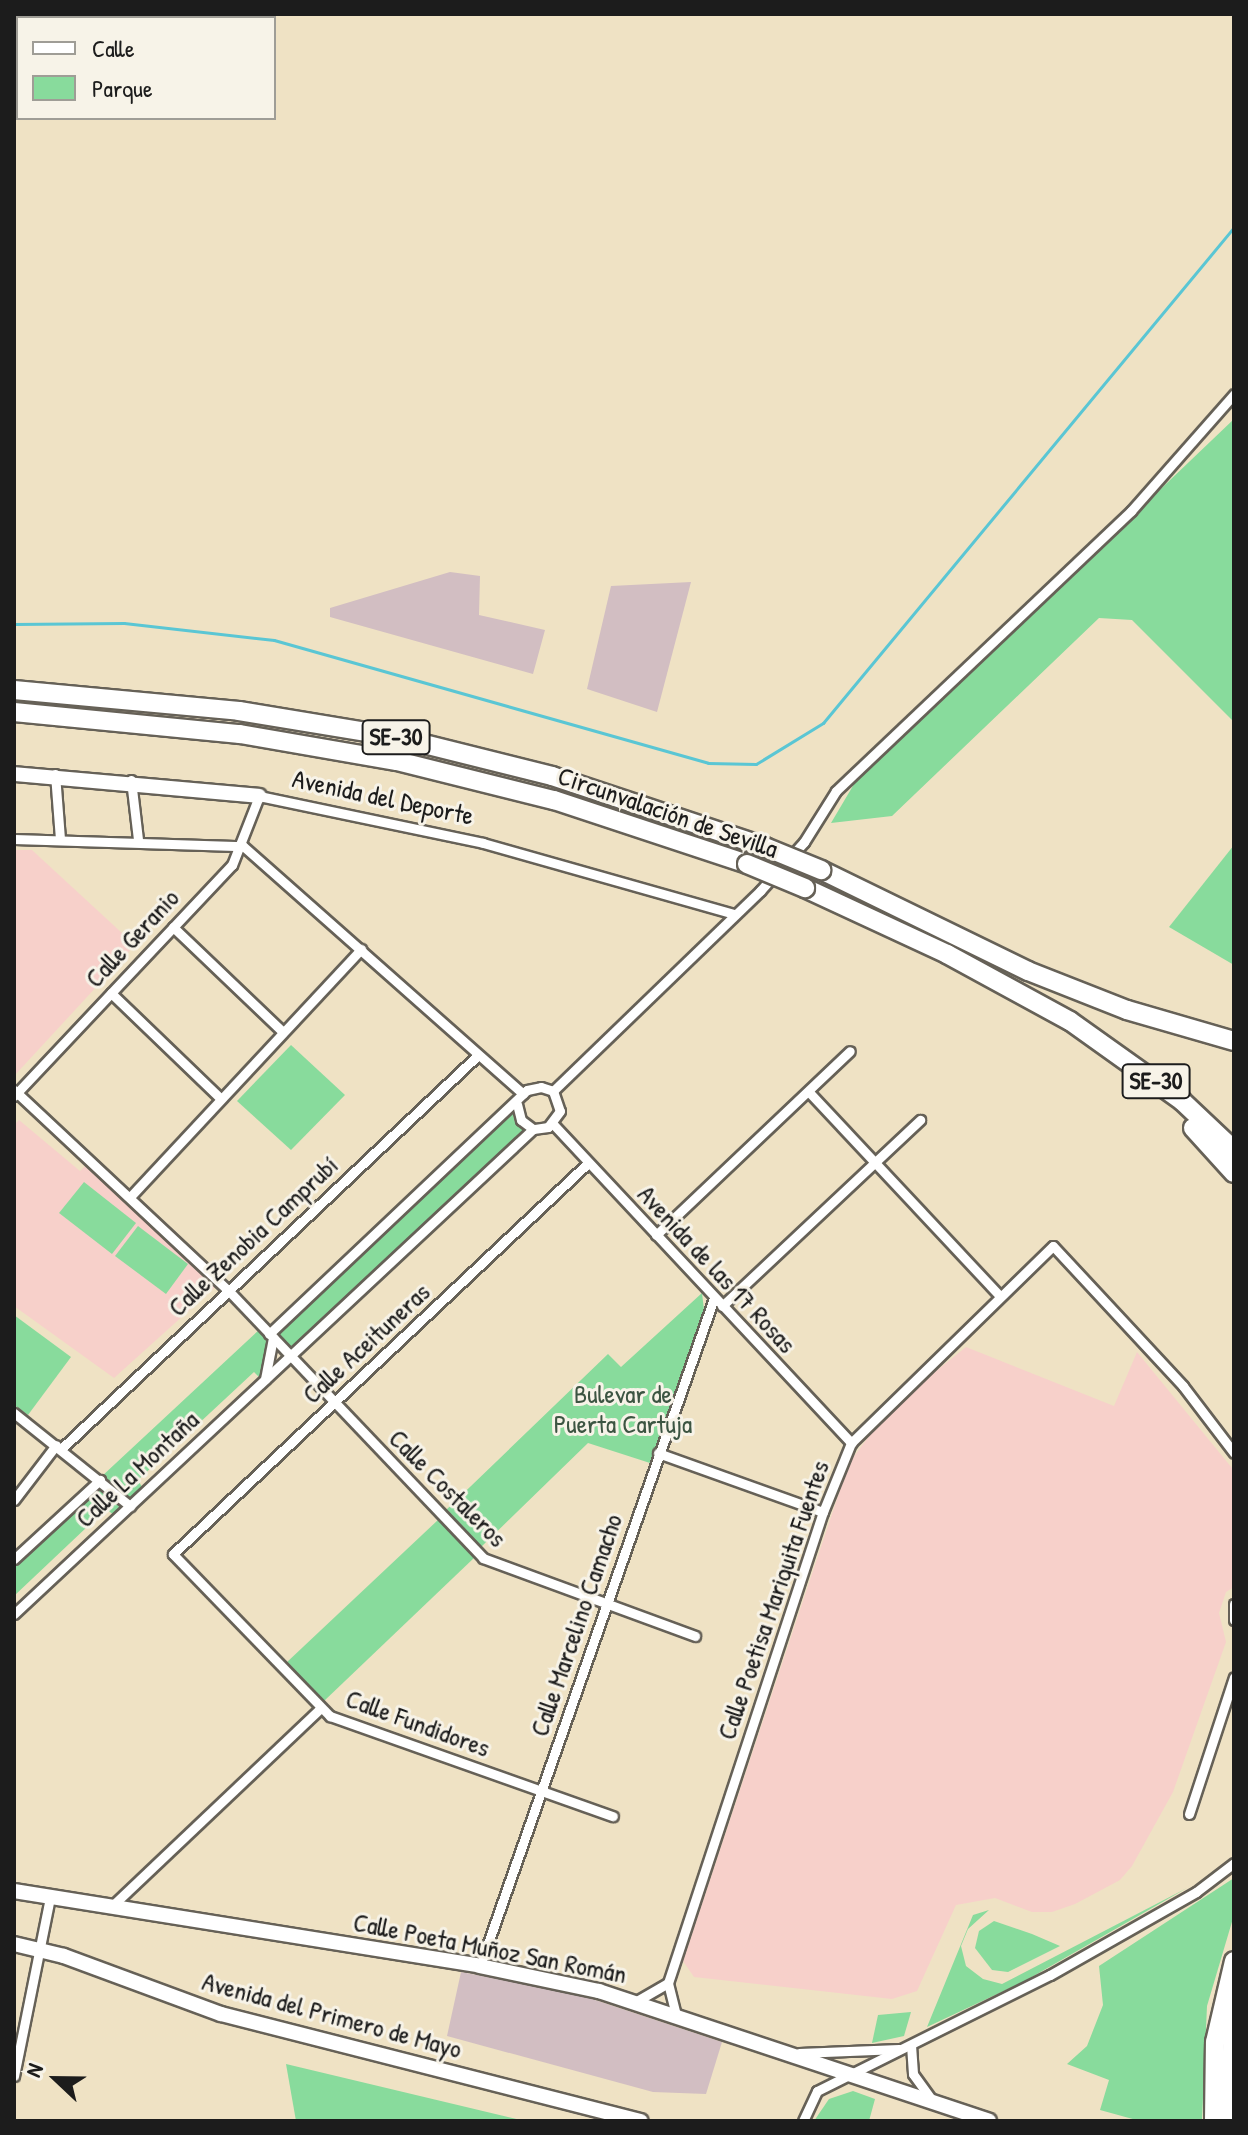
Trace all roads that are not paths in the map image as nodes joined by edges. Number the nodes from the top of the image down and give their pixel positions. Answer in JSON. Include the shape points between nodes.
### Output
{"nodes":[{"id":1,"x":1234,"y":394,"type":"edge"},
{"id":2,"x":14,"y":690,"type":"edge"},
{"id":3,"x":14,"y":712,"type":"edge"},
{"id":4,"x":14,"y":774,"type":"edge"},
{"id":5,"x":55,"y":774,"type":"junction"},
{"id":6,"x":131,"y":780,"type":"junction"},
{"id":7,"x":259,"y":796,"type":"junction"},
{"id":8,"x":14,"y":839,"type":"edge"},
{"id":9,"x":60,"y":839,"type":"junction"},
{"id":10,"x":138,"y":840,"type":"junction"},
{"id":11,"x":243,"y":846,"type":"junction"},
{"id":12,"x":734,"y":914,"type":"junction"},
{"id":13,"x":173,"y":927,"type":"junction"},
{"id":14,"x":361,"y":949,"type":"junction"},
{"id":15,"x":1028,"y":971,"type":"junction"},
{"id":16,"x":111,"y":993,"type":"junction"},
{"id":17,"x":1127,"y":1010,"type":"junction"},
{"id":18,"x":1070,"y":1021,"type":"junction"},
{"id":19,"x":283,"y":1032,"type":"junction"},
{"id":20,"x":1234,"y":1032,"type":"edge"},
{"id":21,"x":1234,"y":1041,"type":"edge"},
{"id":22,"x":850,"y":1051,"type":"dead end"},
{"id":23,"x":1234,"y":1051,"type":"edge"},
{"id":24,"x":476,"y":1057,"type":"junction"},
{"id":25,"x":553,"y":1091,"type":"junction"},
{"id":26,"x":809,"y":1092,"type":"junction"},
{"id":27,"x":15,"y":1093,"type":"edge"},
{"id":28,"x":523,"y":1094,"type":"junction"},
{"id":29,"x":220,"y":1098,"type":"junction"},
{"id":30,"x":517,"y":1104,"type":"junction"},
{"id":31,"x":920,"y":1120,"type":"dead end"},
{"id":32,"x":553,"y":1124,"type":"junction"},
{"id":33,"x":533,"y":1129,"type":"junction"},
{"id":34,"x":1234,"y":1150,"type":"edge"},
{"id":35,"x":874,"y":1162,"type":"junction"},
{"id":36,"x":588,"y":1163,"type":"junction"},
{"id":37,"x":1234,"y":1173,"type":"edge"},
{"id":38,"x":130,"y":1197,"type":"junction"},
{"id":39,"x":656,"y":1235,"type":"junction"},
{"id":40,"x":228,"y":1290,"type":"junction"},
{"id":41,"x":1000,"y":1296,"type":"junction"},
{"id":42,"x":714,"y":1298,"type":"junction"},
{"id":43,"x":722,"y":1306,"type":"junction"},
{"id":44,"x":271,"y":1336,"type":"junction"},
{"id":45,"x":291,"y":1357,"type":"junction"},
{"id":46,"x":264,"y":1382,"type":"junction"},
{"id":47,"x":334,"y":1403,"type":"junction"},
{"id":48,"x":14,"y":1413,"type":"edge"},
{"id":49,"x":851,"y":1443,"type":"junction"},
{"id":50,"x":59,"y":1447,"type":"junction"},
{"id":51,"x":658,"y":1453,"type":"junction"},
{"id":52,"x":1234,"y":1453,"type":"edge"},
{"id":53,"x":100,"y":1480,"type":"junction"},
{"id":54,"x":14,"y":1500,"type":"edge"},
{"id":55,"x":130,"y":1506,"type":"junction"},
{"id":56,"x":823,"y":1512,"type":"junction"},
{"id":57,"x":173,"y":1554,"type":"joint"},
{"id":58,"x":14,"y":1559,"type":"edge"},
{"id":59,"x":1234,"y":1604,"type":"edge"},
{"id":60,"x":605,"y":1605,"type":"junction"},
{"id":61,"x":14,"y":1614,"type":"edge"},
{"id":62,"x":1234,"y":1620,"type":"edge"},
{"id":63,"x":695,"y":1636,"type":"dead end"},
{"id":64,"x":1234,"y":1677,"type":"edge"},
{"id":65,"x":321,"y":1708,"type":"junction"},
{"id":66,"x":542,"y":1791,"type":"junction"},
{"id":67,"x":1189,"y":1814,"type":"dead end"},
{"id":68,"x":613,"y":1816,"type":"dead end"},
{"id":69,"x":1234,"y":1863,"type":"edge"},
{"id":70,"x":14,"y":1891,"type":"edge"},
{"id":71,"x":50,"y":1897,"type":"junction"},
{"id":72,"x":111,"y":1907,"type":"junction"},
{"id":73,"x":14,"y":1944,"type":"edge"},
{"id":74,"x":42,"y":1950,"type":"junction"},
{"id":75,"x":1234,"y":1961,"type":"edge"},
{"id":76,"x":480,"y":1966,"type":"junction"},
{"id":77,"x":1230,"y":1977,"type":"edge"},
{"id":78,"x":668,"y":1983,"type":"junction"},
{"id":79,"x":635,"y":2002,"type":"junction"},
{"id":80,"x":676,"y":2015,"type":"junction"},
{"id":81,"x":1234,"y":2017,"type":"edge"},
{"id":82,"x":907,"y":2046,"type":"junction"},
{"id":83,"x":784,"y":2052,"type":"junction"},
{"id":84,"x":14,"y":2074,"type":"edge"},
{"id":85,"x":850,"y":2076,"type":"junction"},
{"id":86,"x":934,"y":2102,"type":"junction"},
{"id":87,"x":641,"y":2121,"type":"edge"},
{"id":88,"x":803,"y":2121,"type":"edge"},
{"id":89,"x":989,"y":2121,"type":"edge"},
{"id":90,"x":1214,"y":2121,"type":"edge"},
{"id":91,"x":1228,"y":2121,"type":"edge"}],
"edges":[{"from":1,"to":12,"type":"street","via":[[1131,511],[836,791],[804,842]]},
{"from":2,"to":15,"type":"highway","name":"Circunvalación de Sevilla","number":"SE-30","bridge":true,"via":[[239,711],[396,737],[567,780],[821,870]]},
{"from":3,"to":18,"type":"highway","name":"Circunvalación de Sevilla","number":"SE-30","bridge":true,"via":[[240,734],[397,761],[554,800],[805,888],[947,954]]},
{"from":4,"to":5,"type":"main road","name":"Avenida del Deporte"},
{"from":5,"to":6,"type":"main road","name":"Avenida del Deporte"},
{"from":5,"to":9,"type":"street"},
{"from":6,"to":7,"type":"main road","name":"Avenida del Deporte"},
{"from":6,"to":10,"type":"street"},
{"from":7,"to":11,"type":"street","name":"Calle Geranio"},
{"from":7,"to":12,"type":"street","name":"Avenida del Deporte","via":[[483,843]]},
{"from":8,"to":9,"type":"street"},
{"from":9,"to":10,"type":"street"},
{"from":10,"to":11,"type":"street"},
{"from":11,"to":13,"type":"street","name":"Calle Geranio","via":[[232,865]]},
{"from":11,"to":14,"type":"street"},
{"from":12,"to":25,"type":"street"},
{"from":13,"to":16,"type":"street","name":"Calle Geranio"},
{"from":13,"to":19,"type":"street"},
{"from":14,"to":19,"type":"street"},
{"from":14,"to":24,"type":"street"},
{"from":15,"to":17,"type":"highway","name":"Circunvalación de Sevilla","number":"SE-30"},
{"from":15,"to":23,"type":"highway","via":[[1097,1008]]},
{"from":16,"to":27,"type":"street","name":"Calle Geranio"},
{"from":16,"to":29,"type":"street"},
{"from":17,"to":20,"type":"highway"},
{"from":17,"to":21,"type":"highway","name":"Circunvalación de Sevilla","number":"SE-30"},
{"from":18,"to":34,"type":"highway","name":"Circunvalación de Sevilla","number":"SE-30","via":[[1170,1092]]},
{"from":18,"to":37,"type":"highway","via":[[1173,1109]]},
{"from":19,"to":29,"type":"street"},
{"from":22,"to":26,"type":"street"},
{"from":24,"to":28,"type":"street"},
{"from":24,"to":40,"type":"street","name":"Calle Zenobia Camprubí"},
{"from":25,"to":28,"type":"street","via":[[533,1087]]},
{"from":25,"to":32,"type":"street","via":[[560,1111]]},
{"from":26,"to":35,"type":"street"},
{"from":26,"to":39,"type":"street"},
{"from":27,"to":38,"type":"street","name":"Calle Costaleros"},
{"from":28,"to":30,"type":"street"},
{"from":29,"to":38,"type":"street"},
{"from":30,"to":33,"type":"street","via":[[521,1120]]},
{"from":30,"to":44,"type":"street"},
{"from":31,"to":35,"type":"street"},
{"from":32,"to":33,"type":"street"},
{"from":32,"to":36,"type":"street","name":"Avenida de las 17 Rosas"},
{"from":33,"to":45,"type":"street","name":"Calle La Montaña"},
{"from":35,"to":41,"type":"street"},
{"from":35,"to":43,"type":"street"},
{"from":36,"to":39,"type":"street","name":"Avenida de las 17 Rosas"},
{"from":36,"to":47,"type":"street","name":"Calle Aceituneras"},
{"from":38,"to":40,"type":"street","name":"Calle Costaleros"},
{"from":39,"to":42,"type":"street","name":"Avenida de las 17 Rosas"},
{"from":40,"to":44,"type":"street","name":"Calle Costaleros"},
{"from":40,"to":50,"type":"street","name":"Calle Zenobia Camprubí"},
{"from":41,"to":49,"type":"street","name":"Calle Poetisa Mariquita Fuentes"},
{"from":41,"to":52,"type":"street","name":"Calle Poetisa Mariquita Fuentes","via":[[1053,1246],[1183,1386]]},
{"from":42,"to":43,"type":"street","name":"Avenida de las 17 Rosas"},
{"from":42,"to":51,"type":"street","name":"Calle Marcelino Camacho"},
{"from":43,"to":49,"type":"street","name":"Avenida de las 17 Rosas"},
{"from":44,"to":45,"type":"street","name":"Calle Costaleros"},
{"from":44,"to":46,"type":"street"},
{"from":45,"to":46,"type":"street","name":"Calle La Montaña"},
{"from":45,"to":47,"type":"street","name":"Calle Costaleros"},
{"from":46,"to":55,"type":"street","name":"Calle La Montaña"},
{"from":47,"to":57,"type":"street","name":"Calle Aceituneras"},
{"from":47,"to":60,"type":"street","name":"Calle Costaleros","via":[[486,1561]]},
{"from":48,"to":50,"type":"street"},
{"from":49,"to":56,"type":"street","name":"Calle Poetisa Mariquita Fuentes"},
{"from":50,"to":53,"type":"street"},
{"from":50,"to":54,"type":"street","name":"Calle Zenobia Camprubí"},
{"from":51,"to":56,"type":"street"},
{"from":51,"to":60,"type":"street","name":"Calle Marcelino Camacho"},
{"from":53,"to":55,"type":"street"},
{"from":53,"to":58,"type":"street","name":"Calle La Montaña"},
{"from":55,"to":61,"type":"street","name":"Calle La Montaña"},
{"from":56,"to":78,"type":"street","name":"Calle Poetisa Mariquita Fuentes"},
{"from":57,"to":65,"type":"street","name":"Calle Fundidores"},
{"from":59,"to":62,"type":"street"},
{"from":60,"to":63,"type":"street","name":"Calle Costaleros"},
{"from":60,"to":66,"type":"street","name":"Calle Marcelino Camacho"},
{"from":64,"to":67,"type":"street"},
{"from":65,"to":66,"type":"street","name":"Calle Fundidores","via":[[339,1721]]},
{"from":65,"to":72,"type":"street"},
{"from":66,"to":68,"type":"street","name":"Calle Fundidores"},
{"from":66,"to":76,"type":"street","name":"Calle Marcelino Camacho"},
{"from":69,"to":82,"type":"street","via":[[1196,1892],[1073,1962]]},
{"from":70,"to":71,"type":"main road","name":"Calle Poeta Muñoz San Román"},
{"from":71,"to":72,"type":"main road","name":"Calle Poeta Muñoz San Román"},
{"from":71,"to":74,"type":"street"},
{"from":72,"to":76,"type":"main road","name":"Calle Poeta Muñoz San Román"},
{"from":73,"to":74,"type":"main road","name":"Avenida del Primero de Mayo"},
{"from":74,"to":84,"type":"street"},
{"from":74,"to":87,"type":"main road","name":"Avenida del Primero de Mayo","via":[[221,2014]]},
{"from":75,"to":77,"type":"highway"},
{"from":76,"to":79,"type":"main road","name":"Calle Poeta Muñoz San Román"},
{"from":77,"to":90,"type":"highway","via":[[1215,2042]]},
{"from":78,"to":79,"type":"street"},
{"from":78,"to":80,"type":"street"},
{"from":79,"to":80,"type":"main road","name":"Calle Poeta Muñoz San Román"},
{"from":80,"to":83,"type":"main road","name":"Calle Poeta Muñoz San Román"},
{"from":81,"to":91,"type":"highway"},
{"from":82,"to":83,"type":"street","via":[[836,2055]]},
{"from":82,"to":85,"type":"street"},
{"from":82,"to":86,"type":"street","via":[[913,2074]]},
{"from":83,"to":85,"type":"main road","name":"Calle Poeta Muñoz San Román"},
{"from":85,"to":86,"type":"main road","name":"Calle Poeta Muñoz San Román"},
{"from":85,"to":88,"type":"street","via":[[817,2091]]},
{"from":86,"to":89,"type":"main road","name":"Calle Poeta Muñoz San Román"}]}
